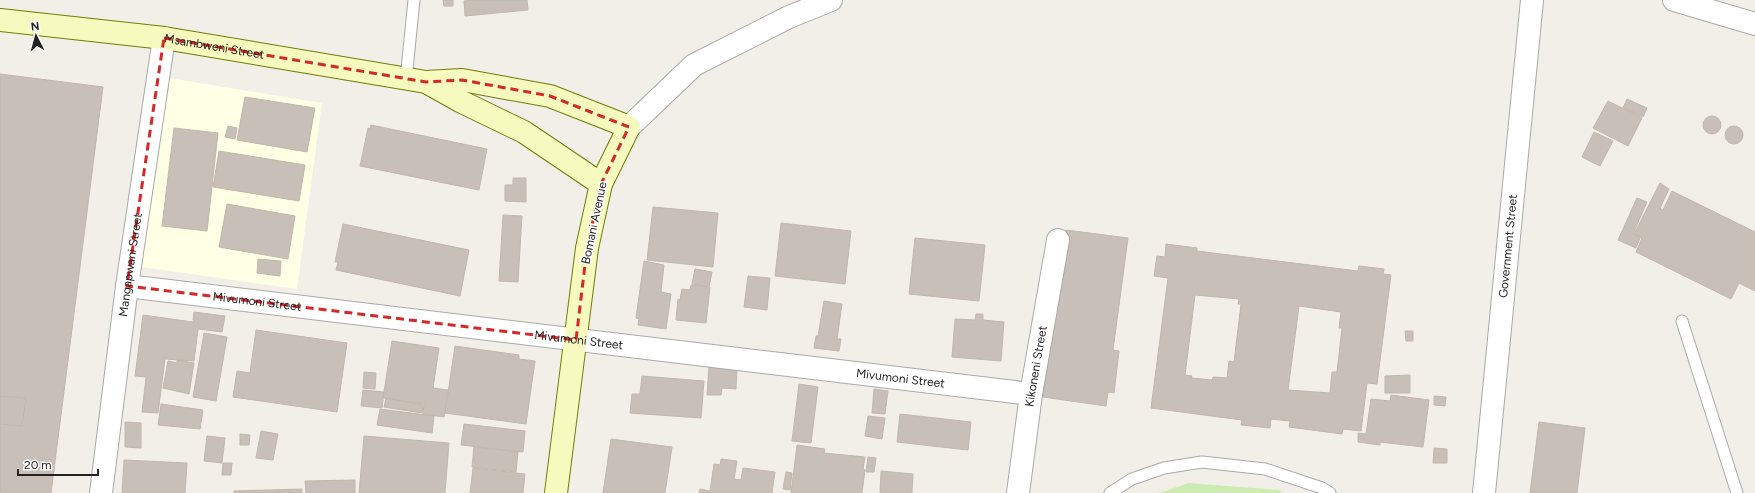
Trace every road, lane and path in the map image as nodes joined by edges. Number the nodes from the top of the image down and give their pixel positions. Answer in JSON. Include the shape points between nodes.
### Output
{"nodes":[{"id":1,"x":414,"y":0,"type":"edge"},
{"id":2,"x":828,"y":0,"type":"edge"},
{"id":3,"x":1532,"y":0,"type":"edge"},
{"id":4,"x":1674,"y":0,"type":"edge"},
{"id":5,"x":0,"y":20,"type":"edge"},
{"id":6,"x":1755,"y":24,"type":"edge"},
{"id":7,"x":164,"y":38,"type":"junction"},
{"id":8,"x":416,"y":81,"type":"junction"},
{"id":9,"x":629,"y":127,"type":"junction"},
{"id":10,"x":601,"y":184,"type":"junction"},
{"id":11,"x":1058,"y":240,"type":"dead end"},
{"id":12,"x":127,"y":286,"type":"junction"},
{"id":13,"x":1682,"y":321,"type":"dead end"},
{"id":14,"x":576,"y":340,"type":"junction"},
{"id":15,"x":1031,"y":394,"type":"junction"},
{"id":16,"x":100,"y":493,"type":"edge"},
{"id":17,"x":556,"y":493,"type":"edge"},
{"id":18,"x":1018,"y":493,"type":"edge"},
{"id":19,"x":1110,"y":493,"type":"edge"},
{"id":20,"x":1330,"y":493,"type":"edge"},
{"id":21,"x":1484,"y":493,"type":"edge"},
{"id":22,"x":1738,"y":493,"type":"edge"}],
"edges":[{"from":1,"to":8,"type":"lane"},
{"from":2,"to":9,"type":"street","name":"Bomani Avenue","via":[[694,65]]},
{"from":3,"to":21,"type":"street","name":"Government Street"},
{"from":4,"to":6,"type":"street"},
{"from":5,"to":7,"type":"main road","name":"Msambweni Street"},
{"from":7,"to":8,"type":"main road","name":"Msambweni Street"},
{"from":7,"to":12,"type":"street","name":"Mangapwani Street"},
{"from":8,"to":9,"type":"main road","via":[[462,80],[550,96]]},
{"from":8,"to":10,"type":"main road","via":[[524,132]]},
{"from":9,"to":10,"type":"main road","name":"Bomani Avenue"},
{"from":10,"to":14,"type":"main road","name":"Bomani Avenue","via":[[587,248]]},
{"from":11,"to":15,"type":"street","name":"Kikoneni Street"},
{"from":12,"to":14,"type":"street","name":"Mivumoni Street"},
{"from":12,"to":16,"type":"street","name":"Mangapwani Street"},
{"from":13,"to":22,"type":"lane"},
{"from":14,"to":15,"type":"street","name":"Mivumoni Street"},
{"from":14,"to":17,"type":"main road","name":"Bomani Avenue"},
{"from":15,"to":18,"type":"street","name":"Kikoneni Street"},
{"from":19,"to":20,"type":"lane","via":[[1132,479],[1164,468],[1202,462],[1264,469]]}]}
